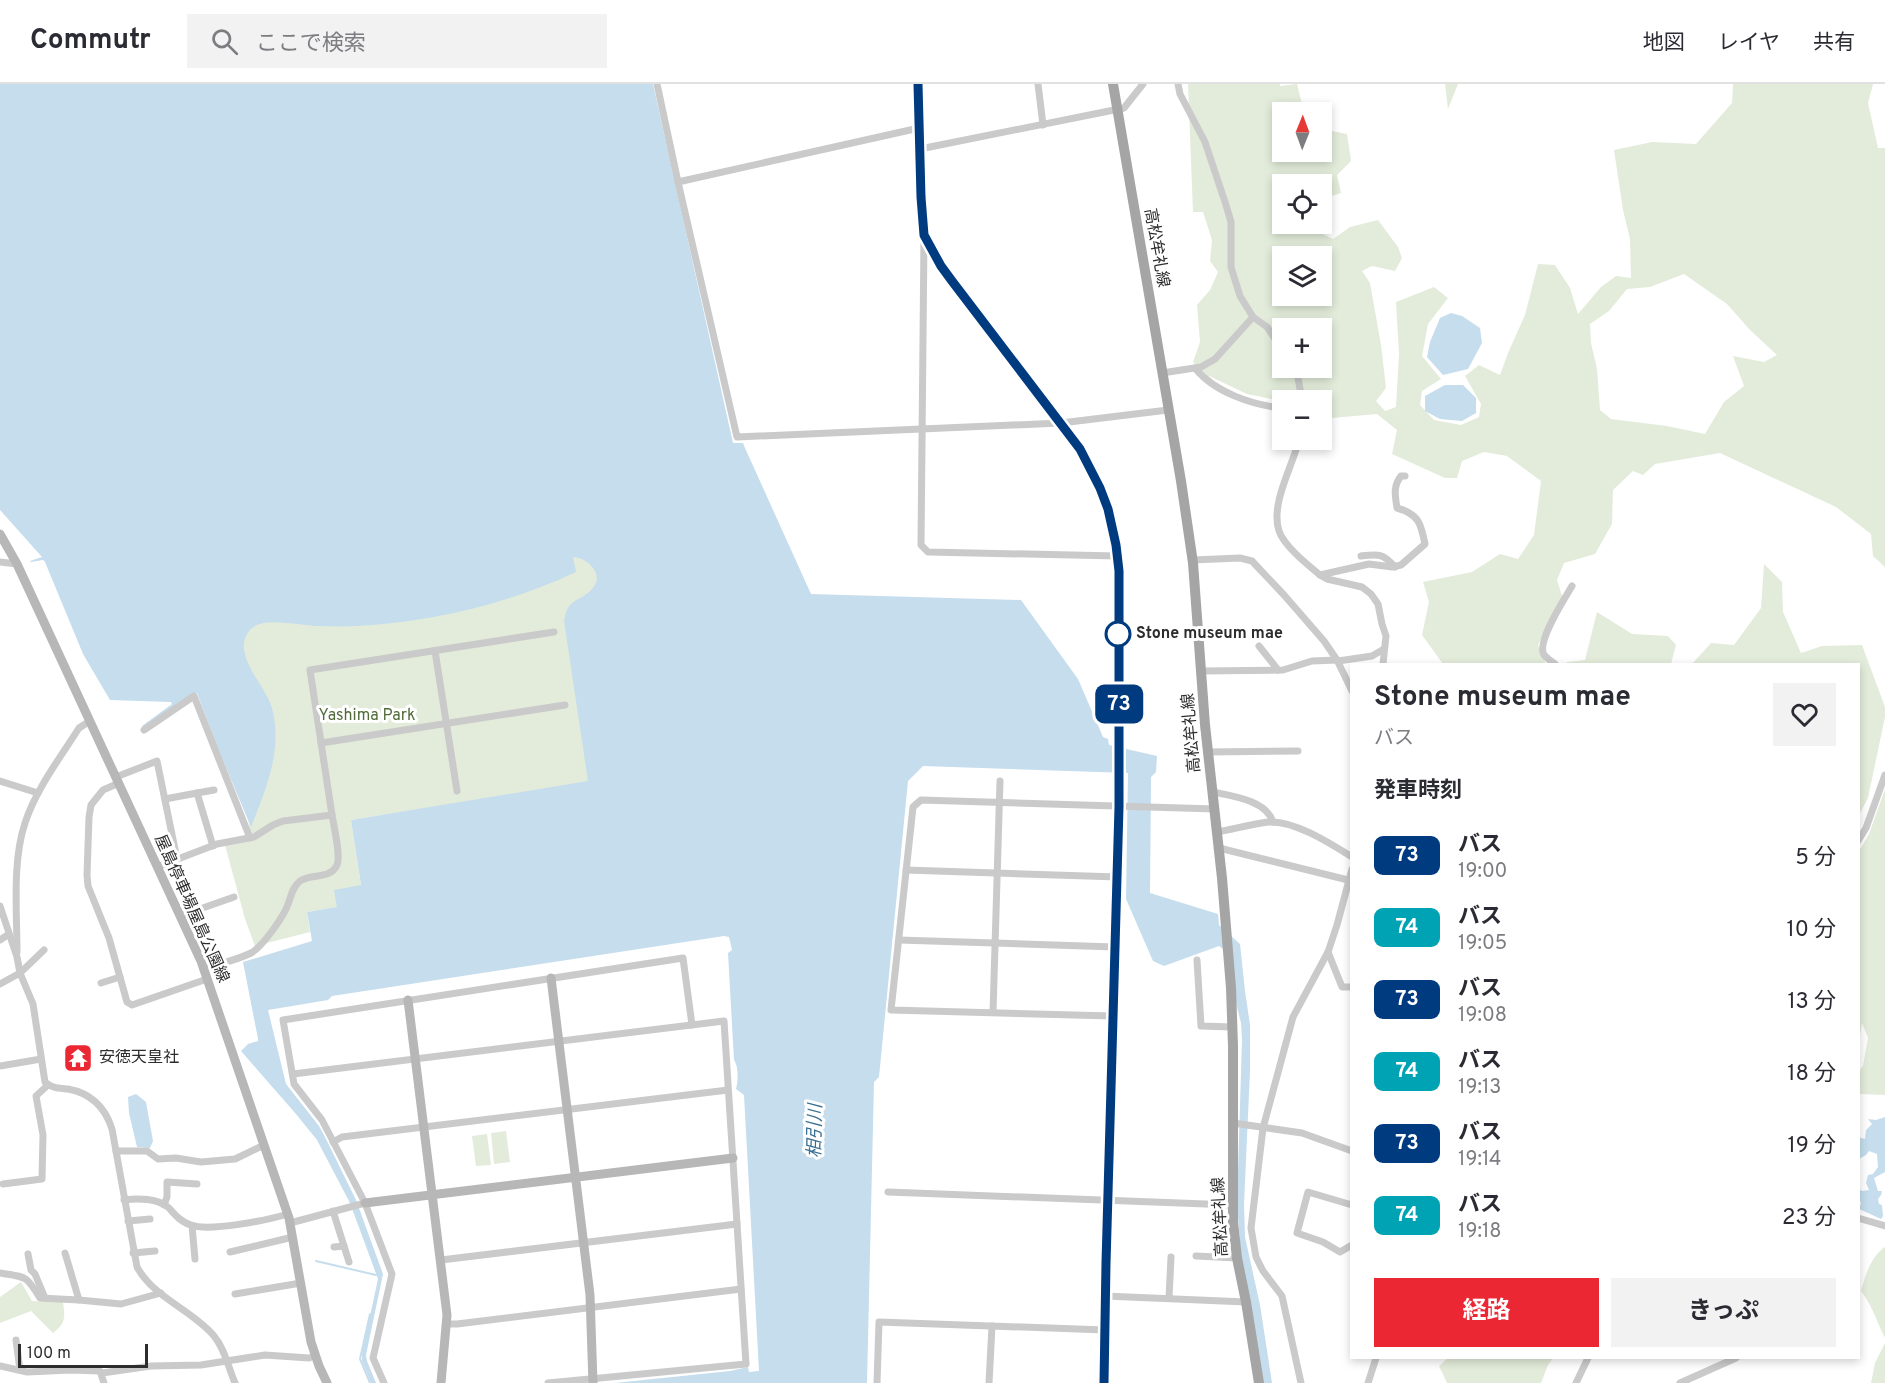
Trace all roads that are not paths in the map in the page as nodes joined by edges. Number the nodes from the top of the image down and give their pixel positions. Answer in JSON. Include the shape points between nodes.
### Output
{"nodes":[{"id":1,"x":657,"y":84,"type":"edge"},
{"id":2,"x":918,"y":84,"type":"edge"},
{"id":3,"x":1038,"y":84,"type":"edge"},
{"id":4,"x":1113,"y":84,"type":"edge"},
{"id":5,"x":1143,"y":84,"type":"edge"},
{"id":6,"x":1178,"y":84,"type":"edge"},
{"id":7,"x":1118,"y":110,"type":"junction"},
{"id":8,"x":1043,"y":125,"type":"junction"},
{"id":9,"x":919,"y":128,"type":"junction"},
{"id":10,"x":920,"y":149,"type":"junction"},
{"id":11,"x":678,"y":182,"type":"junction"},
{"id":12,"x":924,"y":235,"type":"junction"},
{"id":13,"x":1253,"y":316,"type":"junction"},
{"id":14,"x":1272,"y":334,"type":"edge"},
{"id":15,"x":1195,"y":368,"type":"junction"},
{"id":16,"x":1162,"y":373,"type":"junction"},
{"id":17,"x":1272,"y":407,"type":"edge"},
{"id":18,"x":1168,"y":410,"type":"junction"},
{"id":19,"x":1061,"y":423,"type":"junction"},
{"id":20,"x":923,"y":429,"type":"junction"},
{"id":21,"x":1296,"y":450,"type":"edge"},
{"id":22,"x":1405,"y":476,"type":"dead end"},
{"id":23,"x":0,"y":534,"type":"edge"},
{"id":24,"x":1117,"y":556,"type":"junction"},
{"id":25,"x":1361,"y":556,"type":"dead end"},
{"id":26,"x":1193,"y":560,"type":"junction"},
{"id":27,"x":0,"y":562,"type":"edge"},
{"id":28,"x":18,"y":564,"type":"junction"},
{"id":29,"x":1395,"y":567,"type":"junction"},
{"id":30,"x":1320,"y":575,"type":"junction"},
{"id":31,"x":1572,"y":586,"type":"dead end"},
{"id":32,"x":554,"y":632,"type":"dead end"},
{"id":33,"x":1259,"y":646,"type":"dead end"},
{"id":34,"x":1384,"y":649,"type":"junction"},
{"id":35,"x":435,"y":651,"type":"junction"},
{"id":36,"x":1338,"y":660,"type":"junction"},
{"id":37,"x":1383,"y":663,"type":"edge"},
{"id":38,"x":1554,"y":663,"type":"edge"},
{"id":39,"x":1278,"y":670,"type":"junction"},
{"id":40,"x":1202,"y":671,"type":"junction"},
{"id":41,"x":1350,"y":687,"type":"edge"},
{"id":42,"x":565,"y":705,"type":"dead end"},
{"id":43,"x":90,"y":721,"type":"junction"},
{"id":44,"x":446,"y":724,"type":"junction"},
{"id":45,"x":144,"y":730,"type":"dead end"},
{"id":46,"x":321,"y":743,"type":"junction"},
{"id":47,"x":1298,"y":751,"type":"dead end"},
{"id":48,"x":1208,"y":752,"type":"junction"},
{"id":49,"x":1885,"y":775,"type":"edge"},
{"id":50,"x":117,"y":780,"type":"junction"},
{"id":51,"x":0,"y":781,"type":"edge"},
{"id":52,"x":1000,"y":781,"type":"dead end"},
{"id":53,"x":214,"y":790,"type":"dead end"},
{"id":54,"x":457,"y":791,"type":"dead end"},
{"id":55,"x":1213,"y":792,"type":"junction"},
{"id":56,"x":38,"y":793,"type":"junction"},
{"id":57,"x":197,"y":793,"type":"junction"},
{"id":58,"x":165,"y":799,"type":"junction"},
{"id":59,"x":999,"y":803,"type":"junction"},
{"id":60,"x":1122,"y":807,"type":"junction"},
{"id":61,"x":1215,"y":809,"type":"junction"},
{"id":62,"x":332,"y":815,"type":"junction"},
{"id":63,"x":1273,"y":822,"type":"junction"},
{"id":64,"x":1218,"y":832,"type":"junction"},
{"id":65,"x":250,"y":838,"type":"junction"},
{"id":66,"x":1860,"y":838,"type":"edge"},
{"id":67,"x":213,"y":846,"type":"junction"},
{"id":68,"x":1219,"y":848,"type":"junction"},
{"id":69,"x":1350,"y":856,"type":"edge"},
{"id":70,"x":177,"y":859,"type":"junction"},
{"id":71,"x":158,"y":867,"type":"junction"},
{"id":72,"x":906,"y":870,"type":"junction"},
{"id":73,"x":997,"y":873,"type":"junction"},
{"id":74,"x":1350,"y":874,"type":"edge"},
{"id":75,"x":1118,"y":877,"type":"junction"},
{"id":76,"x":1348,"y":880,"type":"junction"},
{"id":77,"x":234,"y":897,"type":"dead end"},
{"id":78,"x":0,"y":906,"type":"edge"},
{"id":79,"x":180,"y":916,"type":"junction"},
{"id":80,"x":9,"y":934,"type":"junction"},
{"id":81,"x":0,"y":940,"type":"edge"},
{"id":82,"x":899,"y":940,"type":"junction"},
{"id":83,"x":995,"y":943,"type":"junction"},
{"id":84,"x":1115,"y":947,"type":"junction"},
{"id":85,"x":44,"y":950,"type":"dead end"},
{"id":86,"x":1328,"y":952,"type":"junction"},
{"id":87,"x":17,"y":957,"type":"junction"},
{"id":88,"x":1197,"y":960,"type":"dead end"},
{"id":89,"x":203,"y":969,"type":"junction"},
{"id":90,"x":20,"y":973,"type":"junction"},
{"id":91,"x":120,"y":977,"type":"junction"},
{"id":92,"x":551,"y":978,"type":"junction"},
{"id":93,"x":207,"y":979,"type":"junction"},
{"id":94,"x":101,"y":983,"type":"dead end"},
{"id":95,"x":0,"y":984,"type":"edge"},
{"id":96,"x":1350,"y":987,"type":"edge"},
{"id":97,"x":408,"y":1000,"type":"junction"},
{"id":98,"x":993,"y":1012,"type":"junction"},
{"id":99,"x":1113,"y":1016,"type":"junction"},
{"id":100,"x":692,"y":1025,"type":"junction"},
{"id":101,"x":1232,"y":1027,"type":"junction"},
{"id":102,"x":558,"y":1042,"type":"junction"},
{"id":103,"x":41,"y":1059,"type":"junction"},
{"id":104,"x":416,"y":1059,"type":"junction"},
{"id":105,"x":0,"y":1066,"type":"edge"},
{"id":106,"x":293,"y":1074,"type":"junction"},
{"id":107,"x":48,"y":1086,"type":"junction"},
{"id":108,"x":728,"y":1090,"type":"junction"},
{"id":109,"x":567,"y":1110,"type":"junction"},
{"id":110,"x":1233,"y":1123,"type":"junction"},
{"id":111,"x":424,"y":1127,"type":"junction"},
{"id":112,"x":1263,"y":1128,"type":"junction"},
{"id":113,"x":333,"y":1142,"type":"junction"},
{"id":114,"x":264,"y":1145,"type":"junction"},
{"id":115,"x":116,"y":1150,"type":"junction"},
{"id":116,"x":1350,"y":1150,"type":"edge"},
{"id":117,"x":733,"y":1158,"type":"junction"},
{"id":118,"x":575,"y":1177,"type":"junction"},
{"id":119,"x":3,"y":1184,"type":"dead end"},
{"id":120,"x":197,"y":1184,"type":"dead end"},
{"id":121,"x":888,"y":1192,"type":"dead end"},
{"id":122,"x":432,"y":1195,"type":"junction"},
{"id":123,"x":124,"y":1200,"type":"junction"},
{"id":124,"x":1108,"y":1200,"type":"junction"},
{"id":125,"x":362,"y":1204,"type":"junction"},
{"id":126,"x":1350,"y":1204,"type":"edge"},
{"id":127,"x":164,"y":1205,"type":"junction"},
{"id":128,"x":1232,"y":1205,"type":"junction"},
{"id":129,"x":333,"y":1212,"type":"junction"},
{"id":130,"x":150,"y":1219,"type":"dead end"},
{"id":131,"x":289,"y":1219,"type":"junction"},
{"id":132,"x":1860,"y":1219,"type":"edge"},
{"id":133,"x":128,"y":1221,"type":"junction"},
{"id":134,"x":737,"y":1224,"type":"junction"},
{"id":135,"x":192,"y":1226,"type":"junction"},
{"id":136,"x":1885,"y":1226,"type":"edge"},
{"id":137,"x":293,"y":1237,"type":"junction"},
{"id":138,"x":583,"y":1242,"type":"junction"},
{"id":139,"x":344,"y":1246,"type":"junction"},
{"id":140,"x":1350,"y":1246,"type":"edge"},
{"id":141,"x":334,"y":1247,"type":"dead end"},
{"id":142,"x":155,"y":1251,"type":"dead end"},
{"id":143,"x":230,"y":1252,"type":"dead end"},
{"id":144,"x":65,"y":1253,"type":"dead end"},
{"id":145,"x":133,"y":1253,"type":"junction"},
{"id":146,"x":28,"y":1254,"type":"dead end"},
{"id":147,"x":1196,"y":1256,"type":"dead end"},
{"id":148,"x":1171,"y":1257,"type":"dead end"},
{"id":149,"x":1237,"y":1258,"type":"junction"},
{"id":150,"x":195,"y":1259,"type":"dead end"},
{"id":151,"x":441,"y":1260,"type":"junction"},
{"id":152,"x":349,"y":1262,"type":"dead end"},
{"id":153,"x":0,"y":1273,"type":"edge"},
{"id":154,"x":301,"y":1283,"type":"junction"},
{"id":155,"x":741,"y":1289,"type":"junction"},
{"id":156,"x":161,"y":1293,"type":"junction"},
{"id":157,"x":235,"y":1294,"type":"dead end"},
{"id":158,"x":1105,"y":1296,"type":"junction"},
{"id":159,"x":45,"y":1298,"type":"junction"},
{"id":160,"x":1169,"y":1298,"type":"junction"},
{"id":161,"x":79,"y":1300,"type":"junction"},
{"id":162,"x":1246,"y":1302,"type":"junction"},
{"id":163,"x":591,"y":1308,"type":"junction"},
{"id":164,"x":447,"y":1324,"type":"junction"},
{"id":165,"x":992,"y":1326,"type":"junction"},
{"id":166,"x":1105,"y":1330,"type":"junction"},
{"id":167,"x":16,"y":1340,"type":"dead end"},
{"id":168,"x":315,"y":1356,"type":"junction"},
{"id":169,"x":1376,"y":1359,"type":"edge"},
{"id":170,"x":1588,"y":1359,"type":"edge"},
{"id":171,"x":1734,"y":1359,"type":"edge"},
{"id":172,"x":228,"y":1361,"type":"junction"},
{"id":173,"x":0,"y":1366,"type":"edge"},
{"id":174,"x":20,"y":1370,"type":"junction"},
{"id":175,"x":102,"y":1373,"type":"junction"},
{"id":176,"x":592,"y":1381,"type":"edge"},
{"id":177,"x":104,"y":1383,"type":"edge"},
{"id":178,"x":235,"y":1383,"type":"edge"},
{"id":179,"x":327,"y":1383,"type":"edge"},
{"id":180,"x":384,"y":1383,"type":"edge"},
{"id":181,"x":441,"y":1383,"type":"edge"},
{"id":182,"x":548,"y":1383,"type":"edge"},
{"id":183,"x":877,"y":1383,"type":"edge"},
{"id":184,"x":989,"y":1383,"type":"edge"},
{"id":185,"x":1104,"y":1383,"type":"edge"},
{"id":186,"x":1259,"y":1383,"type":"edge"},
{"id":187,"x":1301,"y":1383,"type":"edge"},
{"id":188,"x":1368,"y":1383,"type":"edge"},
{"id":189,"x":1576,"y":1383,"type":"edge"},
{"id":190,"x":1680,"y":1383,"type":"edge"}],
"edges":[{"from":1,"to":11,"type":"street"},
{"from":2,"to":9,"type":"street"},
{"from":3,"to":8,"type":"street"},
{"from":4,"to":7,"type":"main road","name":"高松牟礼線"},
{"from":5,"to":7,"type":"street"},
{"from":6,"to":13,"type":"street","via":[[1205,142],[1226,206],[1231,222],[1230,267],[1240,296]]},
{"from":7,"to":8,"type":"street"},
{"from":7,"to":16,"type":"main road","name":"高松牟礼線"},
{"from":8,"to":10,"type":"street"},
{"from":9,"to":10,"type":"street"},
{"from":9,"to":11,"type":"street"},
{"from":10,"to":12,"type":"street"},
{"from":11,"to":20,"type":"street","via":[[737,437]]},
{"from":12,"to":19,"type":"street","via":[[941,266]]},
{"from":12,"to":20,"type":"street"},
{"from":13,"to":14,"type":"street"},
{"from":13,"to":15,"type":"street","via":[[1215,359]]},
{"from":15,"to":16,"type":"street"},
{"from":15,"to":17,"type":"street","via":[[1224,391]]},
{"from":16,"to":18,"type":"main road","name":"高松牟礼線"},
{"from":18,"to":19,"type":"street"},
{"from":18,"to":26,"type":"main road","name":"高松牟礼線"},
{"from":19,"to":20,"type":"street"},
{"from":19,"to":24,"type":"street","via":[[1100,488]]},
{"from":20,"to":24,"type":"street","via":[[921,545],[928,552]]},
{"from":21,"to":30,"type":"street","via":[[1279,503],[1279,532]]},
{"from":22,"to":29,"type":"street","via":[[1397,481],[1394,492],[1397,508],[1417,518],[1425,544]]},
{"from":23,"to":28,"type":"street","name":"屋島停車場屋島公園線"},
{"from":24,"to":60,"type":"street"},
{"from":25,"to":29,"type":"street","via":[[1378,554]]},
{"from":26,"to":36,"type":"street","via":[[1252,561]]},
{"from":26,"to":40,"type":"main road","name":"高松牟礼線"},
{"from":27,"to":28,"type":"street"},
{"from":28,"to":43,"type":"street","name":"屋島停車場屋島公園線"},
{"from":29,"to":30,"type":"street","via":[[1370,564]]},
{"from":30,"to":34,"type":"street","via":[[1362,587],[1371,594],[1378,604],[1386,636]]},
{"from":31,"to":38,"type":"street","via":[[1542,647],[1544,655]]},
{"from":32,"to":35,"type":"street"},
{"from":33,"to":39,"type":"street"},
{"from":34,"to":36,"type":"street","via":[[1372,656]]},
{"from":34,"to":37,"type":"street"},
{"from":35,"to":44,"type":"street"},
{"from":35,"to":46,"type":"street","via":[[310,670]]},
{"from":36,"to":39,"type":"street","via":[[1312,661]]},
{"from":36,"to":41,"type":"street"},
{"from":39,"to":40,"type":"street"},
{"from":40,"to":48,"type":"main road","name":"高松牟礼線"},
{"from":42,"to":44,"type":"street"},
{"from":43,"to":50,"type":"street","name":"屋島停車場屋島公園線"},
{"from":43,"to":56,"type":"street","via":[[79,728]]},
{"from":44,"to":46,"type":"street"},
{"from":44,"to":54,"type":"street"},
{"from":45,"to":65,"type":"street","via":[[194,696]]},
{"from":46,"to":62,"type":"street"},
{"from":47,"to":48,"type":"street"},
{"from":48,"to":55,"type":"main road","name":"高松牟礼線"},
{"from":49,"to":66,"type":"street"},
{"from":50,"to":58,"type":"street","via":[[157,761]]},
{"from":50,"to":71,"type":"street","name":"屋島停車場屋島公園線"},
{"from":50,"to":91,"type":"street","via":[[92,805],[87,875]]},
{"from":51,"to":56,"type":"street"},
{"from":52,"to":59,"type":"street"},
{"from":53,"to":57,"type":"street"},
{"from":55,"to":61,"type":"main road","name":"高松牟礼線"},
{"from":55,"to":63,"type":"street","via":[[1258,806]]},
{"from":56,"to":87,"type":"street","via":[[24,824],[18,854]]},
{"from":57,"to":58,"type":"street"},
{"from":57,"to":67,"type":"street"},
{"from":58,"to":70,"type":"street"},
{"from":59,"to":60,"type":"street"},
{"from":59,"to":72,"type":"street","via":[[921,800],[913,807]]},
{"from":59,"to":73,"type":"street"},
{"from":60,"to":61,"type":"street"},
{"from":60,"to":75,"type":"street"},
{"from":61,"to":64,"type":"main road","name":"高松牟礼線"},
{"from":62,"to":65,"type":"street","via":[[283,821]]},
{"from":62,"to":89,"type":"street","via":[[338,861],[334,870],[298,883],[282,917],[256,949]]},
{"from":63,"to":64,"type":"street"},
{"from":63,"to":69,"type":"street","via":[[1300,829]]},
{"from":64,"to":68,"type":"main road","name":"高松牟礼線"},
{"from":65,"to":67,"type":"street"},
{"from":67,"to":70,"type":"street"},
{"from":68,"to":76,"type":"street"},
{"from":68,"to":101,"type":"main road","name":"高松牟礼線"},
{"from":70,"to":71,"type":"street"},
{"from":71,"to":79,"type":"street","name":"屋島停車場屋島公園線"},
{"from":72,"to":73,"type":"street"},
{"from":72,"to":82,"type":"street"},
{"from":73,"to":75,"type":"street"},
{"from":73,"to":83,"type":"street"},
{"from":74,"to":76,"type":"street"},
{"from":75,"to":84,"type":"street"},
{"from":76,"to":86,"type":"street"},
{"from":77,"to":79,"type":"street"},
{"from":78,"to":80,"type":"street"},
{"from":79,"to":89,"type":"street","name":"屋島停車場屋島公園線"},
{"from":80,"to":81,"type":"street"},
{"from":80,"to":87,"type":"street"},
{"from":82,"to":83,"type":"street"},
{"from":82,"to":98,"type":"street","via":[[891,1010]]},
{"from":83,"to":84,"type":"street"},
{"from":83,"to":98,"type":"street"},
{"from":84,"to":99,"type":"street"},
{"from":85,"to":90,"type":"street"},
{"from":86,"to":96,"type":"street","via":[[1342,987]]},
{"from":86,"to":112,"type":"street","via":[[1293,1017]]},
{"from":87,"to":90,"type":"street"},
{"from":88,"to":101,"type":"street","via":[[1201,1026]]},
{"from":89,"to":93,"type":"street","name":"屋島停車場屋島公園線"},
{"from":90,"to":95,"type":"street"},
{"from":90,"to":103,"type":"street","via":[[33,1005]]},
{"from":91,"to":93,"type":"street","via":[[127,1002],[132,1005]]},
{"from":91,"to":94,"type":"street"},
{"from":92,"to":97,"type":"street"},
{"from":92,"to":100,"type":"street","via":[[683,958]]},
{"from":92,"to":102,"type":"street"},
{"from":93,"to":114,"type":"street","name":"屋島停車場屋島公園線"},
{"from":97,"to":104,"type":"street"},
{"from":97,"to":106,"type":"street","via":[[283,1020]]},
{"from":98,"to":99,"type":"street"},
{"from":99,"to":124,"type":"street"},
{"from":100,"to":102,"type":"street"},
{"from":100,"to":108,"type":"street","via":[[724,1021]]},
{"from":101,"to":110,"type":"main road","name":"高松牟礼線"},
{"from":102,"to":104,"type":"street"},
{"from":102,"to":109,"type":"street"},
{"from":103,"to":105,"type":"street"},
{"from":103,"to":107,"type":"street"},
{"from":104,"to":106,"type":"street"},
{"from":104,"to":111,"type":"street"},
{"from":106,"to":113,"type":"street","via":[[294,1084],[319,1115]]},
{"from":107,"to":115,"type":"street","via":[[76,1091],[96,1102],[110,1121]]},
{"from":107,"to":119,"type":"street","via":[[36,1096],[43,1136],[42,1179]]},
{"from":108,"to":109,"type":"street"},
{"from":108,"to":117,"type":"street"},
{"from":109,"to":111,"type":"street"},
{"from":109,"to":118,"type":"street"},
{"from":110,"to":112,"type":"street"},
{"from":110,"to":128,"type":"main road","name":"高松牟礼線"},
{"from":111,"to":113,"type":"street","via":[[342,1137]]},
{"from":111,"to":122,"type":"street"},
{"from":112,"to":116,"type":"street","via":[[1302,1133]]},
{"from":112,"to":187,"type":"street","via":[[1252,1243],[1263,1270],[1282,1296]]},
{"from":113,"to":125,"type":"street"},
{"from":114,"to":115,"type":"street","via":[[235,1159],[201,1162],[158,1159],[147,1151]]},
{"from":114,"to":131,"type":"street","name":"屋島停車場屋島公園線"},
{"from":115,"to":123,"type":"street"},
{"from":117,"to":118,"type":"street"},
{"from":117,"to":134,"type":"street"},
{"from":118,"to":122,"type":"street"},
{"from":118,"to":138,"type":"street"},
{"from":120,"to":127,"type":"street","via":[[167,1182]]},
{"from":121,"to":124,"type":"street"},
{"from":122,"to":125,"type":"street"},
{"from":122,"to":151,"type":"street"},
{"from":123,"to":127,"type":"street","via":[[150,1200]]},
{"from":123,"to":133,"type":"street"},
{"from":124,"to":128,"type":"street"},
{"from":124,"to":158,"type":"street"},
{"from":125,"to":129,"type":"street"},
{"from":125,"to":180,"type":"street","via":[[392,1274],[373,1358]]},
{"from":126,"to":140,"type":"street","via":[[1308,1192],[1297,1233],[1340,1252]]},
{"from":127,"to":135,"type":"street"},
{"from":128,"to":149,"type":"main road","name":"高松牟礼線"},
{"from":129,"to":131,"type":"street"},
{"from":129,"to":139,"type":"street"},
{"from":130,"to":133,"type":"street"},
{"from":131,"to":135,"type":"street"},
{"from":131,"to":137,"type":"street","name":"屋島停車場屋島公園線"},
{"from":132,"to":136,"type":"street"},
{"from":133,"to":145,"type":"street"},
{"from":134,"to":138,"type":"street"},
{"from":134,"to":155,"type":"street"},
{"from":135,"to":150,"type":"street"},
{"from":137,"to":143,"type":"street"},
{"from":137,"to":154,"type":"street","name":"屋島停車場屋島公園線"},
{"from":138,"to":151,"type":"street"},
{"from":138,"to":163,"type":"street"},
{"from":139,"to":141,"type":"street"},
{"from":139,"to":152,"type":"street"},
{"from":142,"to":145,"type":"street"},
{"from":144,"to":161,"type":"street"},
{"from":145,"to":156,"type":"street","via":[[140,1274]]},
{"from":146,"to":159,"type":"street"},
{"from":147,"to":149,"type":"street"},
{"from":148,"to":160,"type":"street"},
{"from":149,"to":162,"type":"main road","name":"高松牟礼線"},
{"from":151,"to":164,"type":"street"},
{"from":153,"to":159,"type":"street","via":[[29,1280],[40,1298]]},
{"from":154,"to":157,"type":"street"},
{"from":154,"to":168,"type":"street","name":"屋島停車場屋島公園線"},
{"from":155,"to":163,"type":"street"},
{"from":155,"to":176,"type":"street","via":[[746,1364]]},
{"from":156,"to":161,"type":"street","via":[[121,1304]]},
{"from":156,"to":172,"type":"street","via":[[213,1334]]},
{"from":158,"to":160,"type":"street"},
{"from":158,"to":166,"type":"street"},
{"from":159,"to":161,"type":"street"},
{"from":160,"to":162,"type":"street"},
{"from":162,"to":186,"type":"main road","name":"高松牟礼線"},
{"from":163,"to":164,"type":"street"},
{"from":163,"to":176,"type":"street"},
{"from":164,"to":181,"type":"street"},
{"from":165,"to":166,"type":"street"},
{"from":165,"to":183,"type":"street","via":[[879,1322]]},
{"from":165,"to":184,"type":"street"},
{"from":166,"to":185,"type":"street"},
{"from":167,"to":174,"type":"street"},
{"from":168,"to":172,"type":"street","via":[[265,1355]]},
{"from":168,"to":179,"type":"street","name":"屋島停車場屋島公園線"},
{"from":169,"to":188,"type":"street"},
{"from":170,"to":189,"type":"street"},
{"from":171,"to":190,"type":"street"},
{"from":172,"to":175,"type":"street"},
{"from":172,"to":178,"type":"street"},
{"from":173,"to":174,"type":"street"},
{"from":174,"to":175,"type":"street"},
{"from":175,"to":177,"type":"street"},
{"from":176,"to":182,"type":"street"}]}
